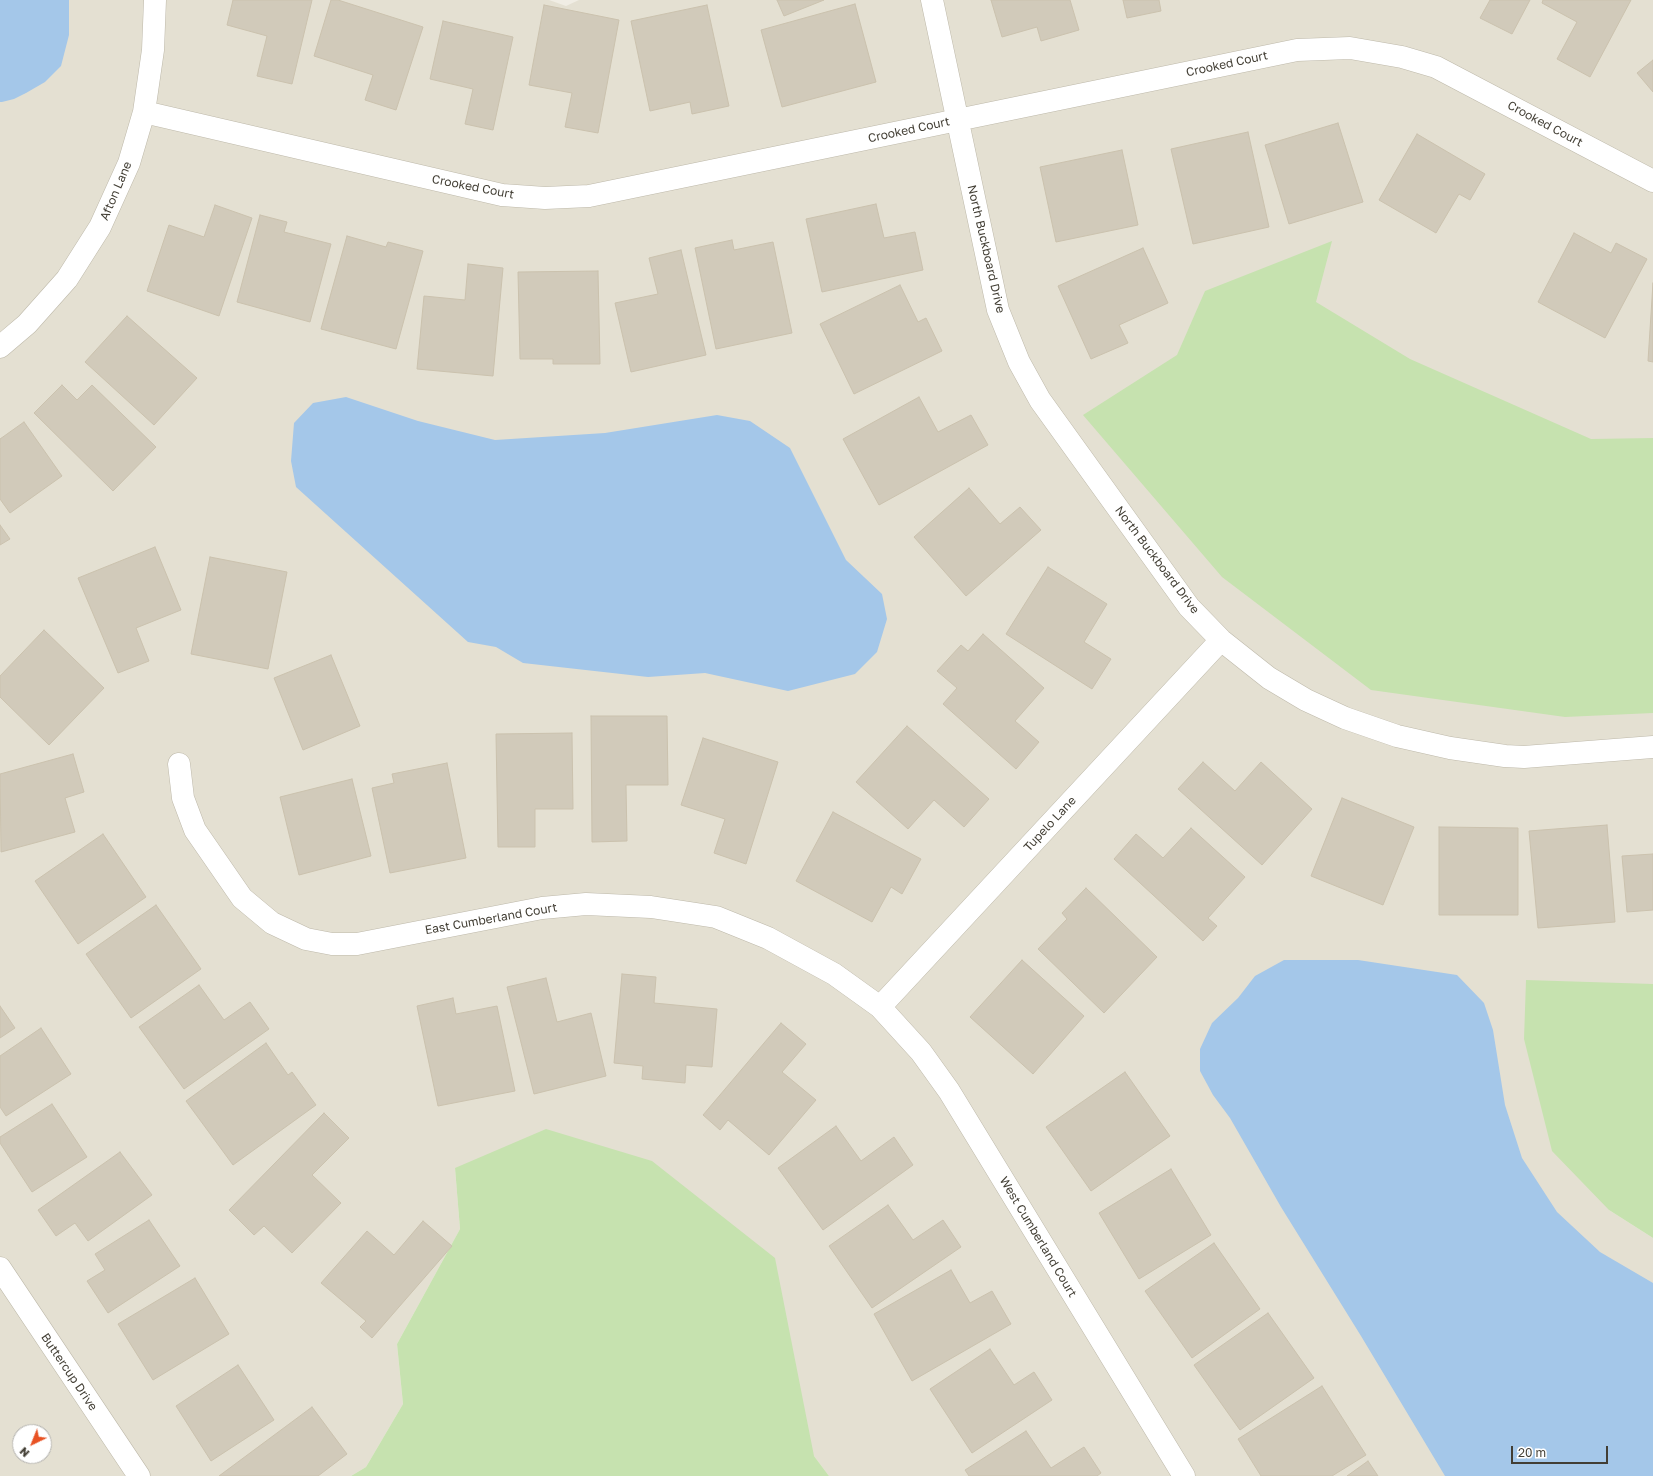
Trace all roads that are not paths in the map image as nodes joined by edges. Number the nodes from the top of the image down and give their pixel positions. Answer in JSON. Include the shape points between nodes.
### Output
{"nodes":[{"id":1,"x":155,"y":0,"type":"edge"},
{"id":2,"x":932,"y":0,"type":"edge"},
{"id":3,"x":144,"y":112,"type":"junction"},
{"id":4,"x":957,"y":120,"type":"junction"},
{"id":5,"x":1653,"y":181,"type":"edge"},
{"id":6,"x":0,"y":347,"type":"edge"},
{"id":7,"x":1221,"y":640,"type":"junction"},
{"id":8,"x":1653,"y":747,"type":"edge"},
{"id":9,"x":179,"y":764,"type":"dead end"},
{"id":10,"x":880,"y":1008,"type":"junction"},
{"id":11,"x":0,"y":1268,"type":"edge"},
{"id":12,"x":139,"y":1476,"type":"edge"},
{"id":13,"x":1184,"y":1476,"type":"edge"}],
"edges":[{"from":1,"to":3,"type":"street","name":"Afton Lane","via":[[153,50]]},
{"from":2,"to":4,"type":"street","name":"North Buckboard Drive"},
{"from":3,"to":4,"type":"street","name":"Crooked Court","via":[[502,195],[545,198],[589,196]]},
{"from":3,"to":6,"type":"street","name":"Afton Lane","via":[[129,163],[100,227],[67,279],[27,324]]},
{"from":4,"to":5,"type":"street","name":"Crooked Court","via":[[1296,50],[1350,48],[1402,57],[1436,67]]},
{"from":4,"to":7,"type":"street","name":"North Buckboard Drive","via":[[998,310],[1019,362],[1040,400],[1185,601]]},
{"from":7,"to":8,"type":"street","name":"North Buckboard Drive","via":[[1269,678],[1306,700],[1345,718],[1397,736],[1450,748],[1524,757]]},
{"from":7,"to":10,"type":"street","name":"Tupelo Lane"},
{"from":9,"to":10,"type":"street","name":"East Cumberland Court","via":[[183,798],[195,830],[242,898],[272,923],[306,939],[332,944],[357,944],[542,908],[586,904],[651,906],[716,918],[768,938],[834,974]]},
{"from":10,"to":13,"type":"street","name":"West Cumberland Court","via":[[921,1052],[949,1091]]},
{"from":11,"to":12,"type":"street","name":"Buttercup Drive"}]}
